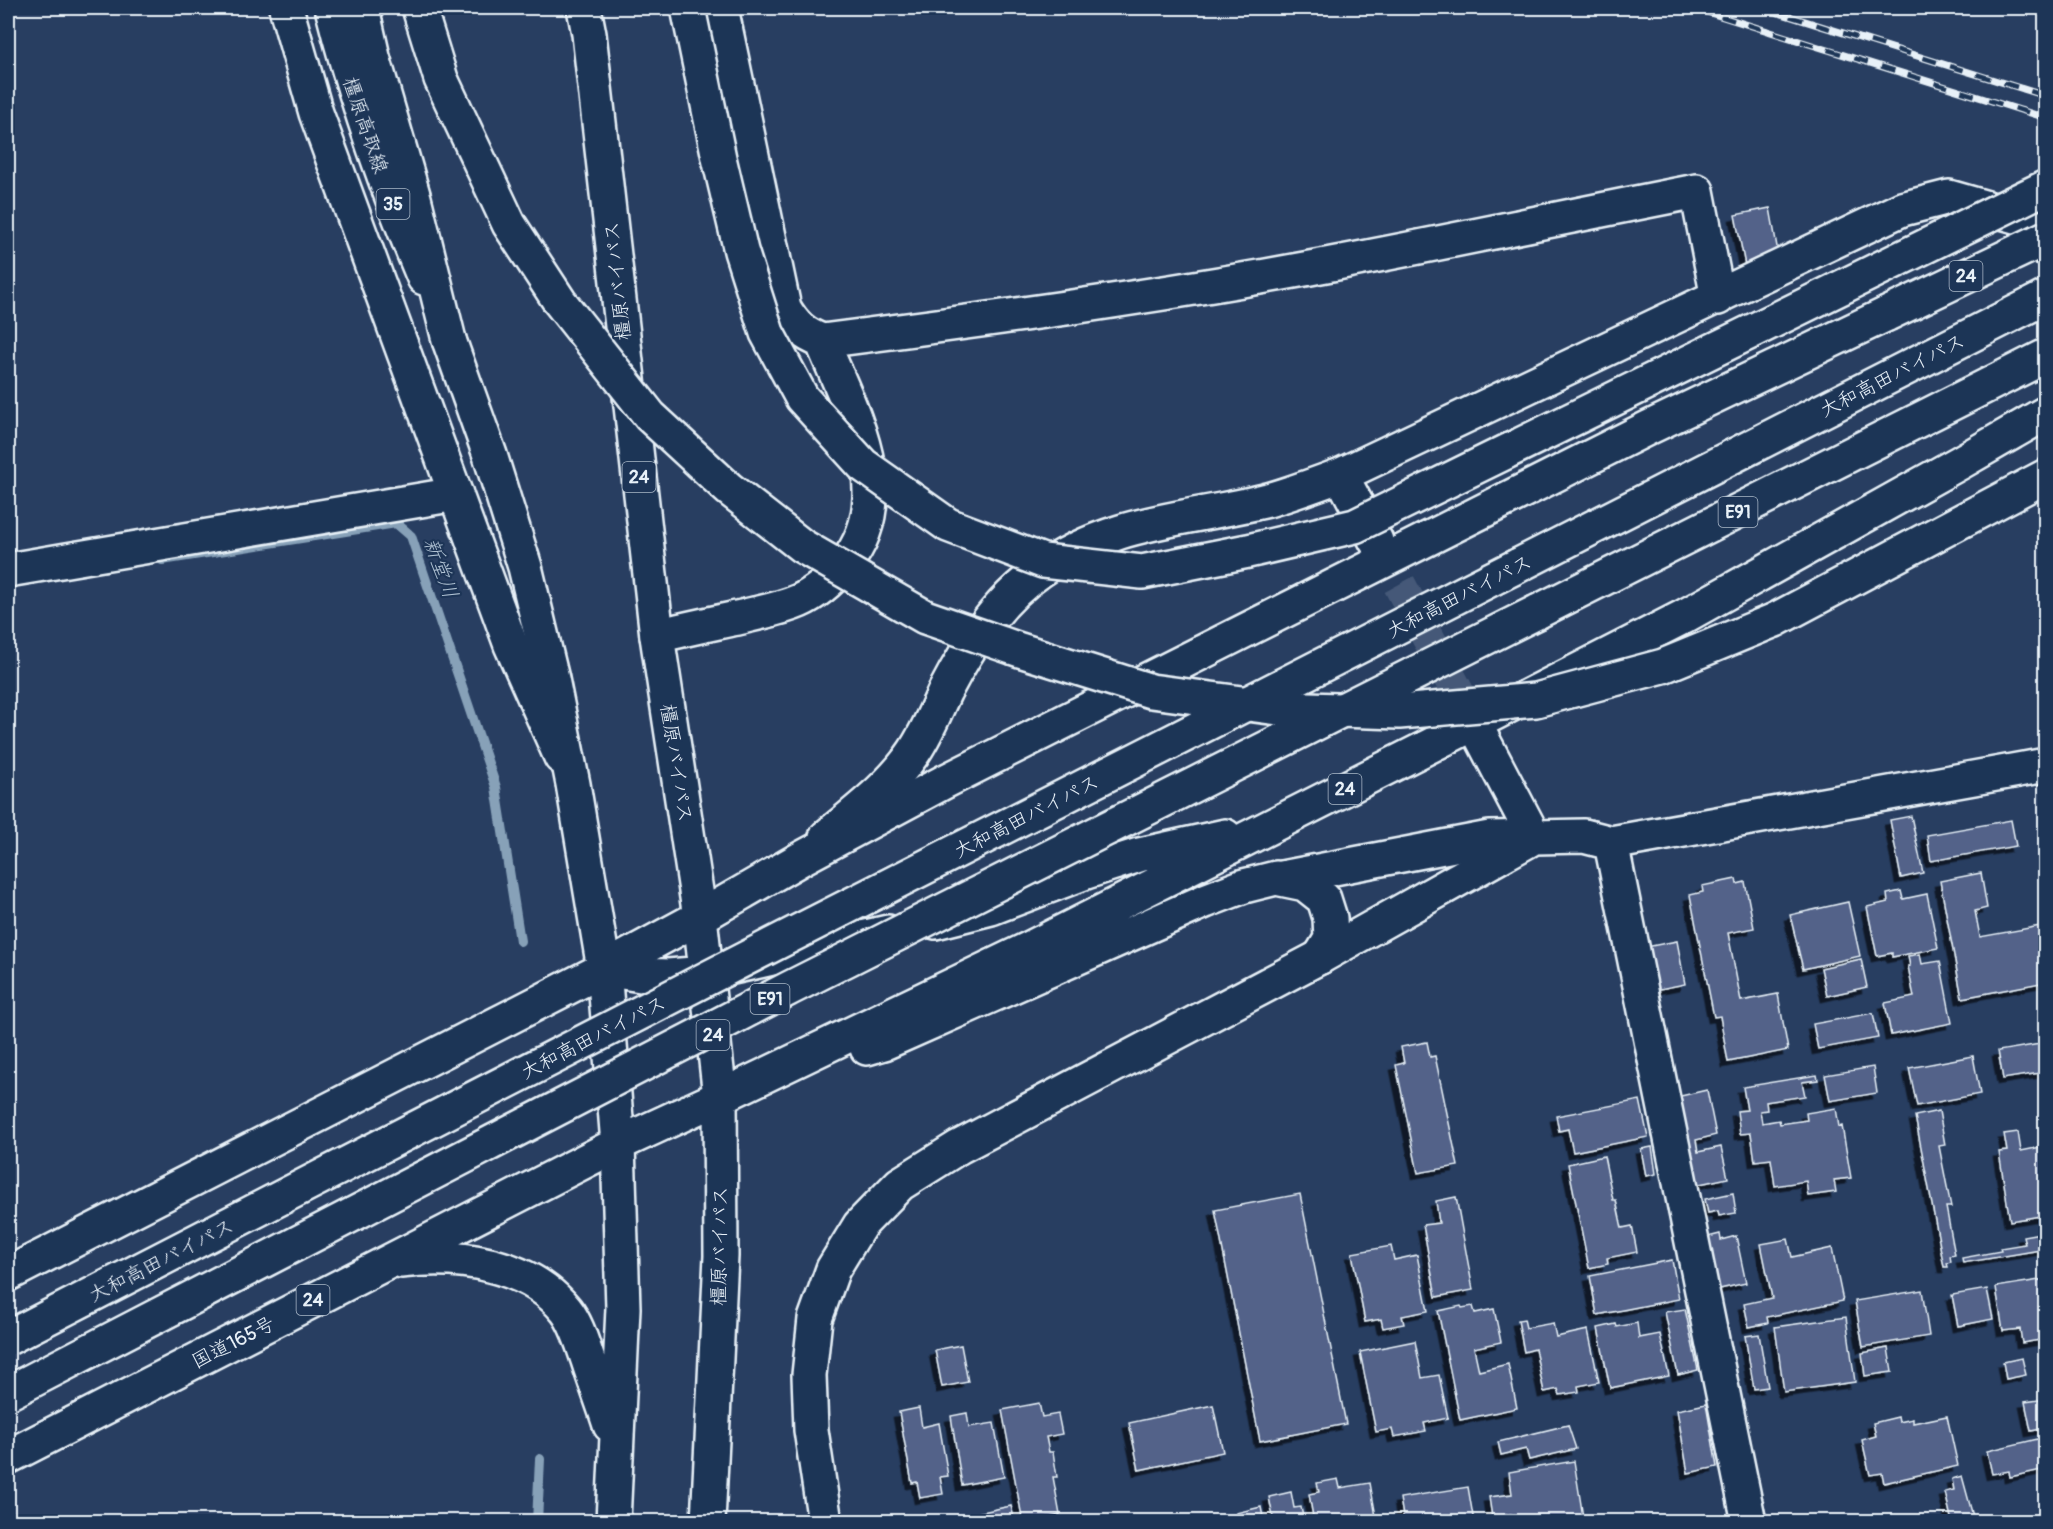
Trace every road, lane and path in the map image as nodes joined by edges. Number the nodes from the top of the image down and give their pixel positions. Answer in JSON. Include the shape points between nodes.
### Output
{"nodes":[{"id":1,"x":286,"y":8,"type":"edge"},
{"id":2,"x":332,"y":8,"type":"edge"},
{"id":3,"x":362,"y":8,"type":"edge"},
{"id":4,"x":419,"y":8,"type":"edge"},
{"id":5,"x":688,"y":8,"type":"edge"},
{"id":6,"x":721,"y":8,"type":"edge"},
{"id":7,"x":587,"y":21,"type":"edge"},
{"id":8,"x":360,"y":61,"type":"junction"},
{"id":9,"x":2046,"y":187,"type":"edge"},
{"id":10,"x":2046,"y":238,"type":"edge"},
{"id":11,"x":2046,"y":249,"type":"edge"},
{"id":12,"x":2046,"y":297,"type":"edge"},
{"id":13,"x":1718,"y":298,"type":"junction"},
{"id":14,"x":822,"y":341,"type":"junction"},
{"id":15,"x":2046,"y":356,"type":"edge"},
{"id":16,"x":2046,"y":413,"type":"edge"},
{"id":17,"x":1341,"y":474,"type":"junction"},
{"id":18,"x":2046,"y":476,"type":"edge"},
{"id":19,"x":456,"y":495,"type":"junction"},
{"id":20,"x":1376,"y":541,"type":"tunnel mouth"},
{"id":21,"x":8,"y":570,"type":"edge"},
{"id":22,"x":657,"y":636,"type":"junction"},
{"id":23,"x":1482,"y":738,"type":"tunnel mouth"},
{"id":24,"x":2046,"y":765,"type":"edge"},
{"id":25,"x":573,"y":784,"type":"junction"},
{"id":26,"x":1273,"y":825,"type":"junction"},
{"id":27,"x":1534,"y":837,"type":"junction"},
{"id":28,"x":1611,"y":843,"type":"junction"},
{"id":29,"x":802,"y":858,"type":"junction"},
{"id":30,"x":1276,"y":878,"type":"junction"},
{"id":31,"x":700,"y":917,"type":"junction"},
{"id":32,"x":1320,"y":957,"type":"junction"},
{"id":33,"x":604,"y":969,"type":"junction"},
{"id":34,"x":706,"y":973,"type":"junction"},
{"id":35,"x":720,"y":1097,"type":"junction"},
{"id":36,"x":618,"y":1144,"type":"junction"},
{"id":37,"x":386,"y":1263,"type":"junction"},
{"id":38,"x":8,"y":1274,"type":"edge"},
{"id":39,"x":8,"y":1338,"type":"edge"},
{"id":40,"x":8,"y":1393,"type":"edge"},
{"id":41,"x":617,"y":1444,"type":"junction"},
{"id":42,"x":8,"y":1457,"type":"edge"},
{"id":43,"x":613,"y":1521,"type":"edge"},
{"id":44,"x":708,"y":1521,"type":"edge"},
{"id":45,"x":825,"y":1521,"type":"edge"},
{"id":46,"x":1749,"y":1521,"type":"edge"}],
"edges":[{"from":1,"to":19,"type":"main road","via":[[316,113]]},
{"from":2,"to":8,"type":"main road","name":"橿原高取線"},
{"from":3,"to":8,"type":"main road"},
{"from":4,"to":18,"type":"main road","bridge":true,"via":[[441,79],[509,224],[560,302],[650,416],[729,489],[802,546],[925,617],[1151,691],[1278,708],[1399,712],[1536,700],[1663,666],[1775,620]]},
{"from":5,"to":9,"type":"main road","bridge":true,"via":[[741,251],[767,333],[802,398],[863,465],[948,525],[1043,561],[1142,572],[1355,526]]},
{"from":6,"to":14,"type":"main road","via":[[784,308],[794,324]]},
{"from":7,"to":22,"type":"main road","name":"橿原バイパス","number":"24"},
{"from":8,"to":25,"type":"main road","via":[[414,198],[449,340],[525,567]]},
{"from":10,"to":29,"type":"main road","number":"24","bridge":true,"via":[[1627,438],[944,782]]},
{"from":11,"to":13,"type":"main road","via":[[2026,219],[1949,197],[1902,209]]},
{"from":12,"to":39,"type":"main road","name":"大和高田バイパス","number":"E91","bridge":true},
{"from":13,"to":14,"type":"main road","via":[[1697,191],[1194,288]]},
{"from":13,"to":17,"type":"main road"},
{"from":14,"to":22,"type":"main road","via":[[864,446],[870,478],[870,505],[855,552],[819,590],[800,601]]},
{"from":15,"to":40,"type":"main road","number":"E91","bridge":true,"via":[[790,988]]},
{"from":16,"to":26,"type":"main road","number":"24","via":[[1683,616]]},
{"from":17,"to":20,"type":"main road"},
{"from":17,"to":29,"type":"main road","via":[[1267,500],[1106,535],[1040,571],[986,623],[901,770]]},
{"from":19,"to":21,"type":"main road"},
{"from":19,"to":25,"type":"main road","via":[[511,645]]},
{"from":22,"to":31,"type":"main road","name":"橿原バイパス","number":"24"},
{"from":23,"to":27,"type":"main road"},
{"from":24,"to":28,"type":"main road"},
{"from":25,"to":33,"type":"main road"},
{"from":26,"to":34,"type":"main road","via":[[1138,855],[991,908]]},
{"from":26,"to":35,"type":"main road","number":"24","via":[[1030,948]]},
{"from":27,"to":28,"type":"main road","via":[[1584,836]]},
{"from":27,"to":30,"type":"main road","via":[[1490,838]]},
{"from":27,"to":32,"type":"main road"},
{"from":28,"to":46,"type":"main road"},
{"from":29,"to":31,"type":"main road","number":"24"},
{"from":30,"to":32,"type":"main road","via":[[1305,884],[1324,898],[1331,939]]},
{"from":30,"to":35,"type":"main road","via":[[1205,902],[884,1043]]},
{"from":31,"to":33,"type":"main road","number":"24"},
{"from":31,"to":34,"type":"main road","name":"橿原バイパス","number":"24"},
{"from":32,"to":45,"type":"main road","via":[[959,1147],[900,1184],[860,1226],[833,1269],[815,1319],[809,1375],[811,1430]]},
{"from":33,"to":34,"type":"main road","via":[[641,975]]},
{"from":33,"to":36,"type":"main road"},
{"from":33,"to":38,"type":"main road","number":"24"},
{"from":34,"to":35,"type":"main road","name":"橿原バイパス","number":"24"},
{"from":35,"to":36,"type":"main road","name":"国道165号"},
{"from":35,"to":44,"type":"main road","name":"橿原バイパス","number":"24","via":[[721,1256]]},
{"from":36,"to":37,"type":"main road","name":"国道165号","number":"24"},
{"from":36,"to":41,"type":"main road","via":[[623,1308]]},
{"from":37,"to":41,"type":"main road","via":[[440,1259],[479,1263],[528,1279],[549,1293],[566,1311],[579,1334]]},
{"from":37,"to":42,"type":"main road","name":"国道165号","number":"24"},
{"from":41,"to":43,"type":"main road"}]}
